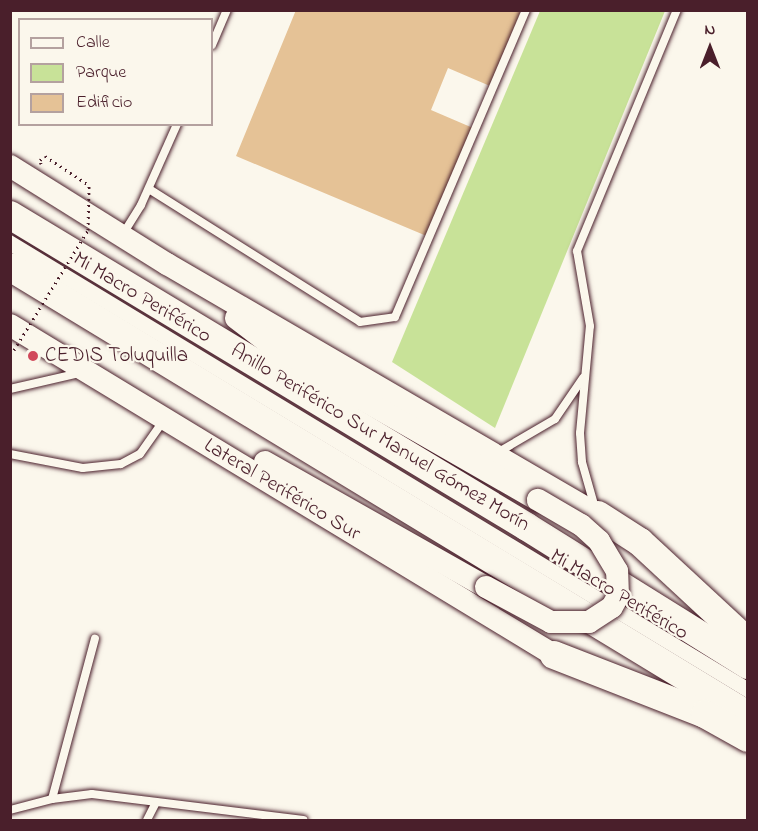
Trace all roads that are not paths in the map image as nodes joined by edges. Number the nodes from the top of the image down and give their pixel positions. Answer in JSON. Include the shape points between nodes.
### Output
{"nodes":[{"id":1,"x":227,"y":10,"type":"edge"},
{"id":2,"x":526,"y":10,"type":"edge"},
{"id":3,"x":677,"y":10,"type":"edge"},
{"id":4,"x":213,"y":43,"type":"edge"},
{"id":5,"x":176,"y":126,"type":"edge"},
{"id":6,"x":10,"y":166,"type":"edge"},
{"id":7,"x":148,"y":189,"type":"junction"},
{"id":8,"x":10,"y":215,"type":"edge"},
{"id":9,"x":122,"y":235,"type":"junction"},
{"id":10,"x":10,"y":239,"type":"edge"},
{"id":11,"x":10,"y":247,"type":"edge"},
{"id":12,"x":167,"y":264,"type":"junction"},
{"id":13,"x":10,"y":267,"type":"edge"},
{"id":14,"x":10,"y":325,"type":"edge"},
{"id":15,"x":84,"y":372,"type":"junction"},
{"id":16,"x":584,"y":377,"type":"junction"},
{"id":17,"x":10,"y":389,"type":"edge"},
{"id":18,"x":165,"y":418,"type":"junction"},
{"id":19,"x":10,"y":454,"type":"edge"},
{"id":20,"x":495,"y":455,"type":"junction"},
{"id":21,"x":598,"y":514,"type":"junction"},
{"id":22,"x":95,"y":639,"type":"dead end"},
{"id":23,"x":747,"y":642,"type":"edge"},
{"id":24,"x":554,"y":655,"type":"joint"},
{"id":25,"x":747,"y":665,"type":"edge"},
{"id":26,"x":747,"y":686,"type":"edge"},
{"id":27,"x":747,"y":694,"type":"edge"},
{"id":28,"x":747,"y":715,"type":"edge"},
{"id":29,"x":747,"y":738,"type":"edge"},
{"id":30,"x":52,"y":799,"type":"junction"},
{"id":31,"x":156,"y":802,"type":"junction"},
{"id":32,"x":10,"y":810,"type":"edge"},
{"id":33,"x":147,"y":820,"type":"edge"},
{"id":34,"x":303,"y":820,"type":"edge"}],
"edges":[{"from":1,"to":4,"type":"lane"},
{"from":2,"to":7,"type":"lane","via":[[395,317],[360,322]]},
{"from":3,"to":16,"type":"lane","via":[[577,251],[590,326]]},
{"from":5,"to":7,"type":"lane"},
{"from":6,"to":9,"type":"street"},
{"from":7,"to":9,"type":"lane"},
{"from":8,"to":25,"type":"highway","name":"Anillo Periférico Sur Manuel Gómez Morín","via":[[527,527]]},
{"from":9,"to":12,"type":"street"},
{"from":10,"to":26,"type":"lane","name":"Mi Macro Periférico"},
{"from":11,"to":27,"type":"lane","name":"Mi Macro Periférico"},
{"from":12,"to":18,"type":"street","bridge":true,"via":[[283,354],[581,525],[599,542],[617,571],[618,596],[612,607],[589,622],[551,622],[262,460]]},
{"from":12,"to":20,"type":"street"},
{"from":13,"to":28,"type":"highway"},
{"from":14,"to":15,"type":"street","name":"Lateral Periférico Sur"},
{"from":15,"to":17,"type":"lane"},
{"from":15,"to":18,"type":"street","name":"Lateral Periférico Sur"},
{"from":16,"to":20,"type":"lane","via":[[555,419]]},
{"from":16,"to":21,"type":"lane","via":[[582,462]]},
{"from":18,"to":19,"type":"lane","via":[[140,454],[121,464],[83,468]]},
{"from":18,"to":24,"type":"street","name":"Lateral Periférico Sur"},
{"from":20,"to":21,"type":"street"},
{"from":21,"to":23,"type":"highway","via":[[640,542]]},
{"from":22,"to":30,"type":"lane"},
{"from":24,"to":29,"type":"highway","via":[[705,714]]},
{"from":30,"to":31,"type":"lane","via":[[92,794]]},
{"from":30,"to":32,"type":"lane"},
{"from":31,"to":33,"type":"lane"},
{"from":31,"to":34,"type":"lane"}]}
